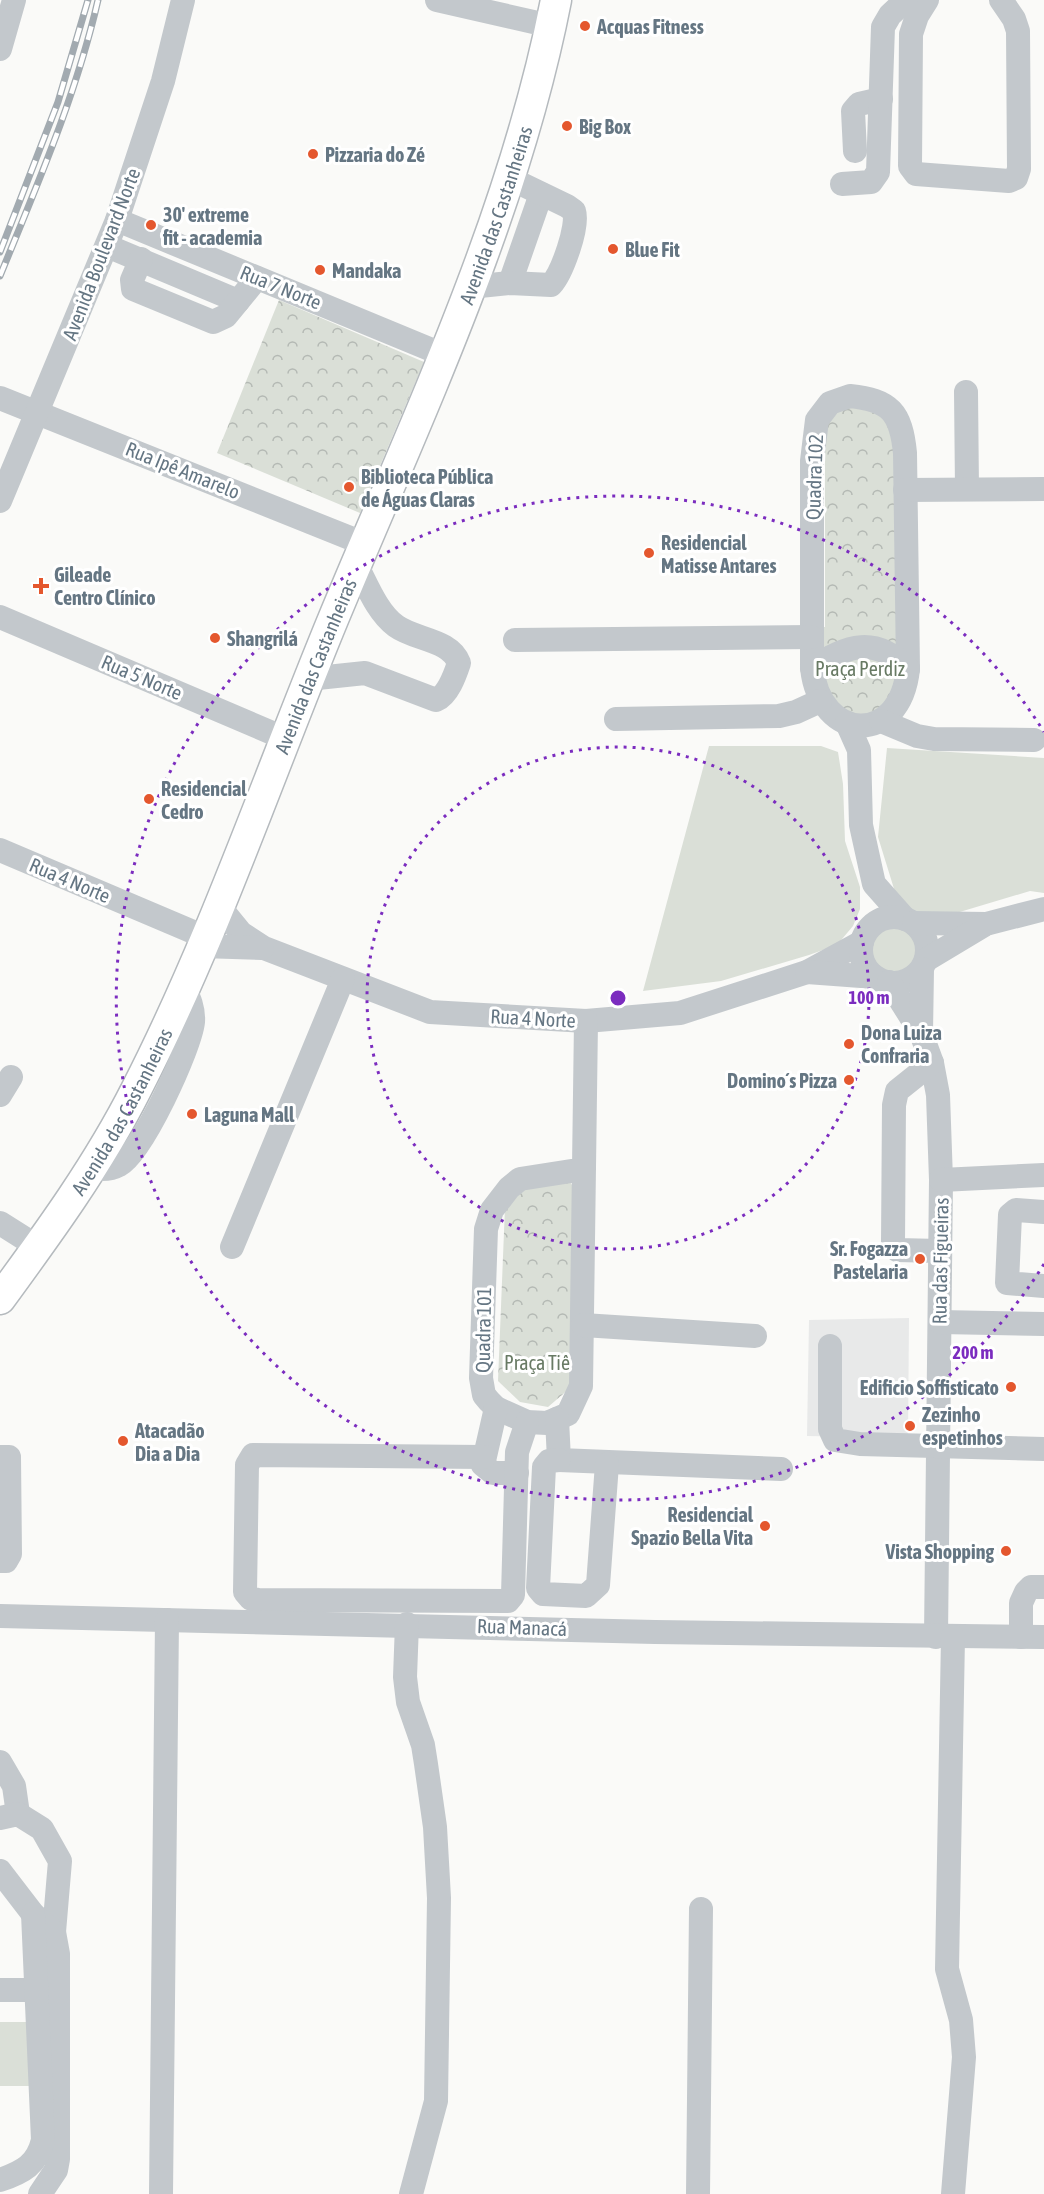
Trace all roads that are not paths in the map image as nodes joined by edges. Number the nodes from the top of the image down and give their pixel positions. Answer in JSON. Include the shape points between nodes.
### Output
{"nodes":[{"id":1,"x":14,"y":0,"type":"edge"},
{"id":2,"x":183,"y":0,"type":"edge"},
{"id":3,"x":437,"y":0,"type":"edge"},
{"id":4,"x":906,"y":0,"type":"edge"},
{"id":5,"x":927,"y":0,"type":"edge"},
{"id":6,"x":1001,"y":0,"type":"edge"},
{"id":7,"x":554,"y":13,"type":"edge"},
{"id":8,"x":0,"y":49,"type":"edge"},
{"id":9,"x":881,"y":99,"type":"junction"},
{"id":10,"x":855,"y":151,"type":"dead end"},
{"id":11,"x":509,"y":178,"type":"junction"},
{"id":12,"x":842,"y":184,"type":"dead end"},
{"id":13,"x":541,"y":194,"type":"junction"},
{"id":14,"x":117,"y":220,"type":"junction"},
{"id":15,"x":107,"y":246,"type":"junction"},
{"id":16,"x":141,"y":259,"type":"junction"},
{"id":17,"x":257,"y":278,"type":"junction"},
{"id":18,"x":510,"y":283,"type":"junction"},
{"id":19,"x":471,"y":287,"type":"junction"},
{"id":20,"x":238,"y":301,"type":"junction"},
{"id":21,"x":444,"y":355,"type":"junction"},
{"id":22,"x":966,"y":392,"type":"dead end"},
{"id":23,"x":4,"y":400,"type":"edge"},
{"id":24,"x":38,"y":412,"type":"junction"},
{"id":25,"x":905,"y":489,"type":"junction"},
{"id":26,"x":967,"y":489,"type":"junction"},
{"id":27,"x":1044,"y":489,"type":"edge"},
{"id":28,"x":0,"y":501,"type":"edge"},
{"id":29,"x":361,"y":554,"type":"junction"},
{"id":30,"x":0,"y":617,"type":"edge"},
{"id":31,"x":811,"y":637,"type":"junction"},
{"id":32,"x":515,"y":640,"type":"dead end"},
{"id":33,"x":812,"y":668,"type":"junction"},
{"id":34,"x":908,"y":669,"type":"junction"},
{"id":35,"x":308,"y":679,"type":"junction"},
{"id":36,"x":901,"y":700,"type":"junction"},
{"id":37,"x":820,"y":701,"type":"junction"},
{"id":38,"x":616,"y":719,"type":"dead end"},
{"id":39,"x":866,"y":724,"type":"junction"},
{"id":40,"x":907,"y":731,"type":"junction"},
{"id":41,"x":284,"y":738,"type":"junction"},
{"id":42,"x":1034,"y":740,"type":"dead end"},
{"id":43,"x":0,"y":850,"type":"edge"},
{"id":44,"x":874,"y":884,"type":"junction"},
{"id":45,"x":219,"y":906,"type":"junction"},
{"id":46,"x":1044,"y":909,"type":"edge"},
{"id":47,"x":910,"y":921,"type":"junction"},
{"id":48,"x":986,"y":924,"type":"junction"},
{"id":49,"x":865,"y":936,"type":"junction"},
{"id":50,"x":203,"y":942,"type":"junction"},
{"id":51,"x":264,"y":948,"type":"junction"},
{"id":52,"x":924,"y":964,"type":"junction"},
{"id":53,"x":807,"y":972,"type":"junction"},
{"id":54,"x":343,"y":979,"type":"junction"},
{"id":55,"x":882,"y":980,"type":"junction"},
{"id":56,"x":586,"y":1021,"type":"junction"},
{"id":57,"x":921,"y":1033,"type":"junction"},
{"id":58,"x":932,"y":1063,"type":"junction"},
{"id":59,"x":584,"y":1170,"type":"junction"},
{"id":60,"x":1044,"y":1175,"type":"edge"},
{"id":61,"x":941,"y":1180,"type":"junction"},
{"id":62,"x":1044,"y":1212,"type":"edge"},
{"id":63,"x":0,"y":1223,"type":"edge"},
{"id":64,"x":232,"y":1246,"type":"dead end"},
{"id":65,"x":38,"y":1247,"type":"junction"},
{"id":66,"x":940,"y":1251,"type":"junction"},
{"id":67,"x":1044,"y":1286,"type":"edge"},
{"id":68,"x":0,"y":1299,"type":"edge"},
{"id":69,"x":940,"y":1322,"type":"junction"},
{"id":70,"x":1044,"y":1324,"type":"edge"},
{"id":71,"x":583,"y":1326,"type":"junction"},
{"id":72,"x":755,"y":1336,"type":"dead end"},
{"id":73,"x":830,"y":1346,"type":"dead end"},
{"id":74,"x":496,"y":1408,"type":"junction"},
{"id":75,"x":557,"y":1419,"type":"junction"},
{"id":76,"x":527,"y":1422,"type":"junction"},
{"id":77,"x":938,"y":1446,"type":"junction"},
{"id":78,"x":1044,"y":1449,"type":"edge"},
{"id":79,"x":0,"y":1457,"type":"edge"},
{"id":80,"x":484,"y":1457,"type":"junction"},
{"id":81,"x":560,"y":1460,"type":"junction"},
{"id":82,"x":607,"y":1464,"type":"junction"},
{"id":83,"x":781,"y":1469,"type":"dead end"},
{"id":84,"x":517,"y":1473,"type":"junction"},
{"id":85,"x":0,"y":1561,"type":"edge"},
{"id":86,"x":1044,"y":1587,"type":"edge"},
{"id":87,"x":0,"y":1616,"type":"edge"},
{"id":88,"x":167,"y":1620,"type":"junction"},
{"id":89,"x":407,"y":1624,"type":"junction"},
{"id":90,"x":945,"y":1637,"type":"junction"},
{"id":91,"x":1032,"y":1637,"type":"edge"},
{"id":92,"x":0,"y":1762,"type":"edge"},
{"id":93,"x":9,"y":1816,"type":"edge"},
{"id":94,"x":0,"y":1871,"type":"edge"},
{"id":95,"x":701,"y":1909,"type":"dead end"},
{"id":96,"x":33,"y":1914,"type":"junction"},
{"id":97,"x":54,"y":1932,"type":"junction"},
{"id":98,"x":0,"y":1990,"type":"edge"},
{"id":99,"x":36,"y":1990,"type":"junction"},
{"id":100,"x":0,"y":2180,"type":"edge"},
{"id":101,"x":40,"y":2194,"type":"edge"},
{"id":102,"x":162,"y":2194,"type":"edge"},
{"id":103,"x":411,"y":2194,"type":"edge"},
{"id":104,"x":699,"y":2194,"type":"edge"},
{"id":105,"x":953,"y":2194,"type":"edge"}],
"edges":[{"from":1,"to":8,"type":"street"},
{"from":2,"to":14,"type":"street","name":"Avenida Boulevard Norte","via":[[163,81]]},
{"from":3,"to":7,"type":"street"},
{"from":4,"to":9,"type":"street","via":[[883,27]]},
{"from":5,"to":6,"type":"street","via":[[911,34],[910,166],[916,174],[923,175],[1013,180],[1019,169],[1018,31]]},
{"from":7,"to":11,"type":"main road","name":"Avenida das Castanheiras"},
{"from":9,"to":10,"type":"street","via":[[860,104],[853,111]]},
{"from":9,"to":12,"type":"street","via":[[880,161],[874,179]]},
{"from":11,"to":13,"type":"street"},
{"from":11,"to":19,"type":"main road","name":"Avenida das Castanheiras"},
{"from":13,"to":18,"type":"street"},
{"from":13,"to":18,"type":"street","via":[[574,211],[576,226],[551,285]]},
{"from":14,"to":15,"type":"street","name":"Avenida Boulevard Norte"},
{"from":14,"to":17,"type":"street","name":"Rua 7 Norte"},
{"from":15,"to":16,"type":"street"},
{"from":15,"to":24,"type":"street","name":"Avenida Boulevard Norte"},
{"from":16,"to":20,"type":"street"},
{"from":16,"to":20,"type":"street","via":[[131,286],[138,292],[213,322],[226,316]]},
{"from":17,"to":20,"type":"street"},
{"from":17,"to":21,"type":"street","name":"Rua 7 Norte"},
{"from":18,"to":19,"type":"street"},
{"from":19,"to":21,"type":"main road","name":"Avenida das Castanheiras"},
{"from":21,"to":29,"type":"main road","name":"Avenida das Castanheiras"},
{"from":22,"to":26,"type":"street"},
{"from":23,"to":24,"type":"street","name":"Rua Ipê Amarelo"},
{"from":24,"to":28,"type":"street","name":"Avenida Boulevard Norte"},
{"from":24,"to":29,"type":"street","name":"Rua Ipê Amarelo"},
{"from":25,"to":26,"type":"street"},
{"from":25,"to":31,"type":"street","name":"Quadra 102","via":[[903,434],[889,409],[874,398],[849,396],[830,403],[817,420],[813,454]]},
{"from":25,"to":34,"type":"street","name":"Quadra 102"},
{"from":26,"to":27,"type":"street"},
{"from":29,"to":35,"type":"main road","name":"Avenida das Castanheiras"},
{"from":29,"to":35,"type":"street","via":[[385,615],[397,627],[451,650],[459,663],[457,671],[436,700],[364,673]]},
{"from":30,"to":41,"type":"street","name":"Rua 5 Norte"},
{"from":31,"to":32,"type":"street"},
{"from":31,"to":33,"type":"street","name":"Quadra 102"},
{"from":33,"to":34,"type":"street","via":[[836,652],[859,646],[880,648]]},
{"from":33,"to":37,"type":"street","name":"Quadra 102"},
{"from":34,"to":36,"type":"street","name":"Quadra 102"},
{"from":35,"to":41,"type":"main road","name":"Avenida das Castanheiras"},
{"from":36,"to":39,"type":"street","name":"Quadra 102","via":[[892,714]]},
{"from":36,"to":40,"type":"street"},
{"from":37,"to":38,"type":"street","via":[[779,716]]},
{"from":37,"to":39,"type":"street","via":[[832,716]]},
{"from":39,"to":40,"type":"street"},
{"from":39,"to":44,"type":"street","via":[[859,750],[861,825]]},
{"from":40,"to":42,"type":"street","via":[[934,739]]},
{"from":41,"to":45,"type":"main road","name":"Avenida das Castanheiras"},
{"from":43,"to":50,"type":"street","name":"Rua 4 Norte"},
{"from":44,"to":47,"type":"street"},
{"from":44,"to":49,"type":"street"},
{"from":45,"to":50,"type":"main road","name":"Avenida das Castanheiras"},
{"from":45,"to":51,"type":"street","name":"Rua 4 Norte","via":[[241,933]]},
{"from":46,"to":48,"type":"street"},
{"from":47,"to":48,"type":"street"},
{"from":47,"to":49,"type":"street","via":[[886,918]]},
{"from":47,"to":52,"type":"street","via":[[926,940]]},
{"from":48,"to":52,"type":"street"},
{"from":49,"to":53,"type":"street","name":"Rua 4 Norte"},
{"from":49,"to":55,"type":"street","via":[[862,959]]},
{"from":50,"to":51,"type":"street","name":"Rua 4 Norte"},
{"from":50,"to":65,"type":"main road","name":"Avenida das Castanheiras","via":[[136,1090],[92,1168]]},
{"from":51,"to":54,"type":"street","name":"Rua 4 Norte"},
{"from":52,"to":55,"type":"street","via":[[906,982]]},
{"from":52,"to":57,"type":"street","name":"Rua das Figueiras"},
{"from":53,"to":55,"type":"street","name":"Rua 4 Norte"},
{"from":53,"to":56,"type":"street","name":"Rua 4 Norte","via":[[680,1013]]},
{"from":54,"to":56,"type":"street","name":"Rua 4 Norte","via":[[430,1012]]},
{"from":54,"to":64,"type":"street"},
{"from":55,"to":57,"type":"street","name":"Rua das Figueiras"},
{"from":56,"to":59,"type":"street"},
{"from":57,"to":58,"type":"street","name":"Rua das Figueiras"},
{"from":58,"to":61,"type":"street","name":"Rua das Figueiras","via":[[938,1095]]},
{"from":58,"to":66,"type":"street","via":[[897,1091],[893,1242],[897,1250]]},
{"from":59,"to":71,"type":"street"},
{"from":59,"to":74,"type":"street","name":"Quadra 101","via":[[520,1179],[492,1210],[486,1229],[481,1378],[484,1395]]},
{"from":60,"to":61,"type":"street"},
{"from":61,"to":66,"type":"street","name":"Rua das Figueiras"},
{"from":62,"to":67,"type":"street","via":[[1016,1210],[1010,1215],[1007,1282]]},
{"from":63,"to":65,"type":"street"},
{"from":65,"to":68,"type":"main road","name":"Avenida das Castanheiras"},
{"from":66,"to":69,"type":"street","name":"Rua das Figueiras"},
{"from":69,"to":70,"type":"street"},
{"from":69,"to":77,"type":"street","name":"Rua das Figueiras"},
{"from":71,"to":72,"type":"street"},
{"from":71,"to":75,"type":"street","via":[[581,1386],[568,1414]]},
{"from":73,"to":77,"type":"street","via":[[830,1429],[835,1440]]},
{"from":74,"to":76,"type":"street"},
{"from":74,"to":80,"type":"street"},
{"from":75,"to":76,"type":"street","via":[[538,1424]]},
{"from":75,"to":81,"type":"street"},
{"from":76,"to":84,"type":"street","via":[[517,1452]]},
{"from":77,"to":78,"type":"street"},
{"from":77,"to":90,"type":"street","name":"Rua das Figueiras"},
{"from":79,"to":85,"type":"street","via":[[9,1457],[10,1554]]},
{"from":80,"to":84,"type":"street","via":[[487,1470]]},
{"from":80,"to":84,"type":"street","via":[[253,1455],[247,1465],[244,1592],[258,1600],[506,1603],[513,1595]]},
{"from":81,"to":82,"type":"street"},
{"from":81,"to":82,"type":"street","via":[[549,1461],[544,1467],[538,1588],[543,1594],[586,1596],[598,1586]]},
{"from":82,"to":83,"type":"street"},
{"from":86,"to":91,"type":"street","via":[[1031,1587],[1023,1598]]},
{"from":87,"to":88,"type":"street","name":"Rua Manacá"},
{"from":88,"to":89,"type":"street","name":"Rua Manacá"},
{"from":88,"to":102,"type":"street"},
{"from":89,"to":90,"type":"street","name":"Rua Manacá"},
{"from":89,"to":103,"type":"street","via":[[408,1702],[423,1745],[439,1889],[436,2101]]},
{"from":90,"to":91,"type":"street","name":"Rua Manacá"},
{"from":90,"to":105,"type":"street","name":"Rua das Figueiras","via":[[947,1969],[961,2020],[963,2057]]},
{"from":92,"to":93,"type":"street","via":[[14,1786]]},
{"from":93,"to":97,"type":"street","via":[[42,1829],[60,1861]]},
{"from":94,"to":96,"type":"street"},
{"from":95,"to":104,"type":"street"},
{"from":96,"to":97,"type":"street"},
{"from":96,"to":99,"type":"street"},
{"from":97,"to":101,"type":"street","via":[[58,1954],[58,2159],[56,2170]]},
{"from":98,"to":99,"type":"street"},
{"from":99,"to":100,"type":"street","via":[[43,2140],[29,2168]]}]}
